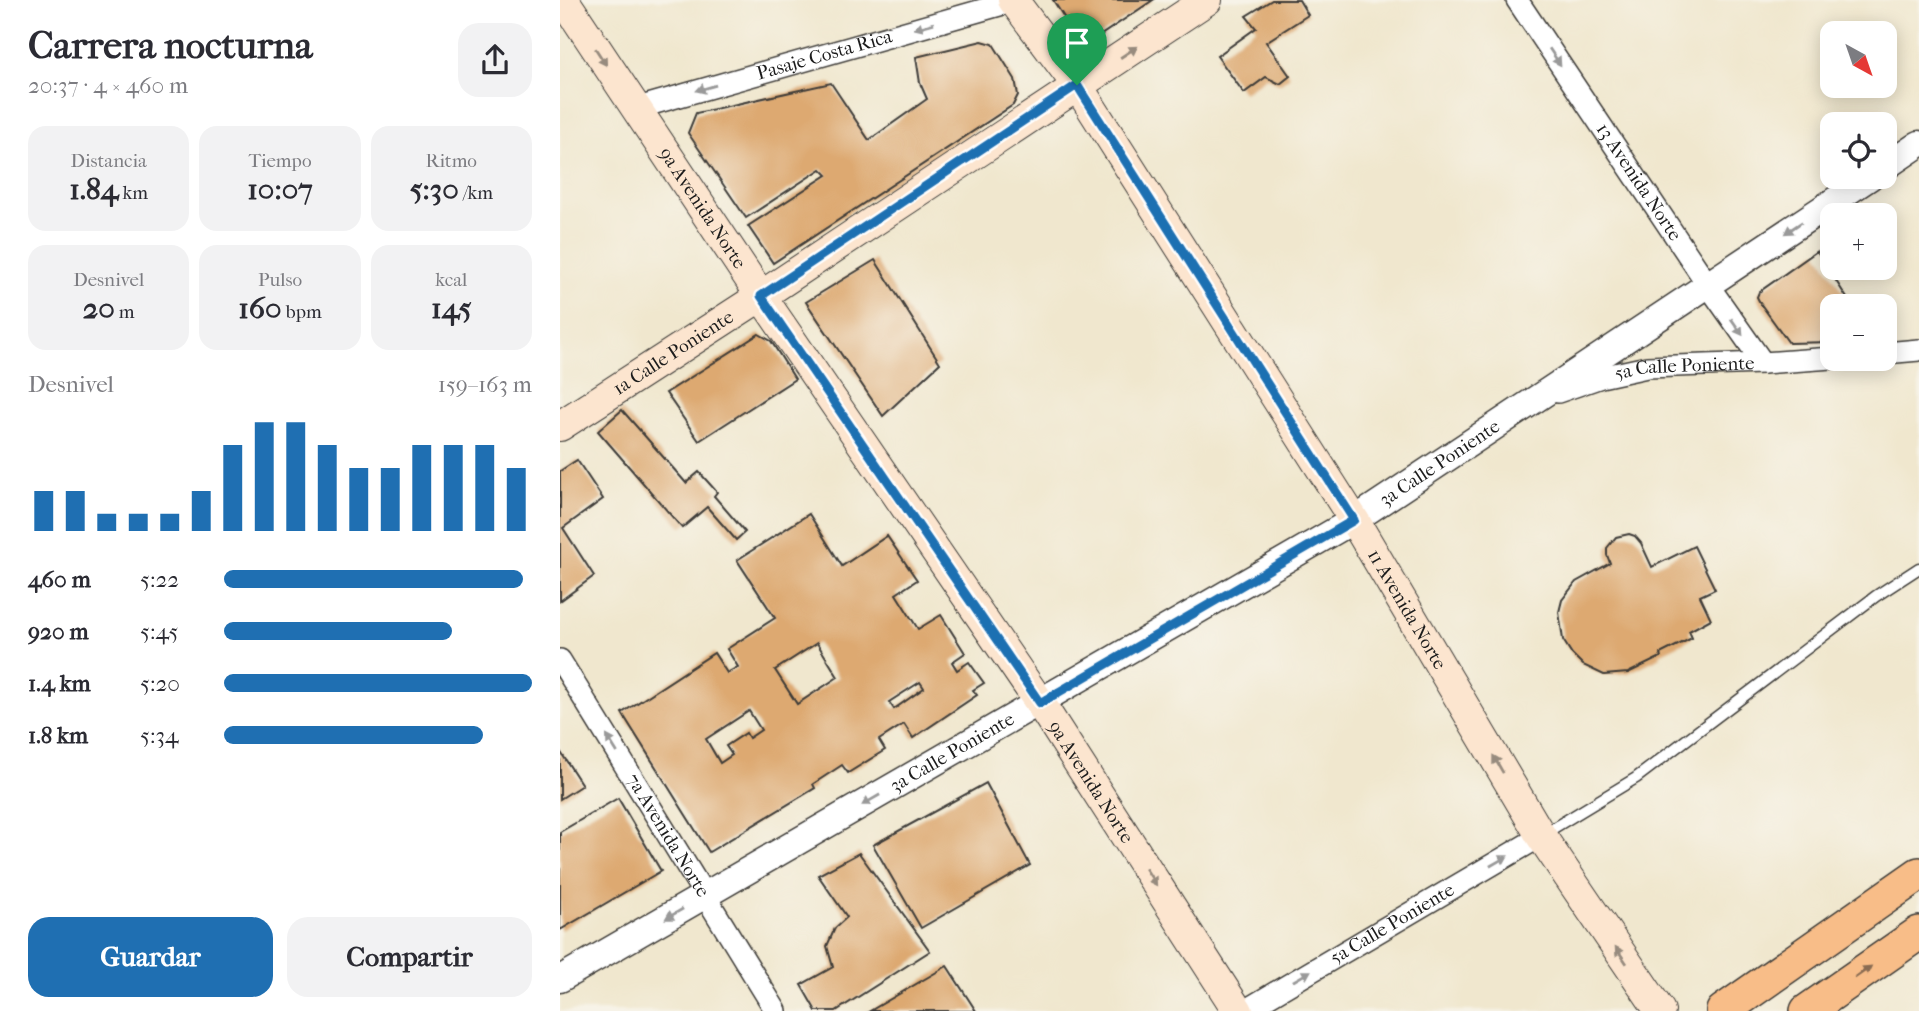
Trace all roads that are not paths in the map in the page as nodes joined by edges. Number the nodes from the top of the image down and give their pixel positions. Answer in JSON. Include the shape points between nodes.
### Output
{"nodes":[{"id":1,"x":564,"y":0,"type":"edge"},
{"id":2,"x":1207,"y":0,"type":"edge"},
{"id":3,"x":1517,"y":0,"type":"edge"},
{"id":4,"x":1013,"y":1,"type":"edge"},
{"id":5,"x":1077,"y":85,"type":"junction"},
{"id":6,"x":635,"y":109,"type":"junction"},
{"id":7,"x":1919,"y":144,"type":"edge"},
{"id":8,"x":1897,"y":159,"type":"edge"},
{"id":9,"x":1852,"y":189,"type":"edge"},
{"id":10,"x":1708,"y":285,"type":"junction"},
{"id":11,"x":761,"y":296,"type":"junction"},
{"id":12,"x":1919,"y":350,"type":"edge"},
{"id":13,"x":1897,"y":352,"type":"edge"},
{"id":14,"x":1820,"y":359,"type":"edge"},
{"id":15,"x":1763,"y":363,"type":"junction"},
{"id":16,"x":1540,"y":398,"type":"junction"},
{"id":17,"x":560,"y":426,"type":"edge"},
{"id":18,"x":1354,"y":520,"type":"junction"},
{"id":19,"x":1919,"y":568,"type":"edge"},
{"id":20,"x":560,"y":660,"type":"edge"},
{"id":21,"x":1040,"y":703,"type":"junction"},
{"id":22,"x":1541,"y":836,"type":"junction"},
{"id":23,"x":1919,"y":874,"type":"edge"},
{"id":24,"x":706,"y":896,"type":"junction"},
{"id":25,"x":1919,"y":901,"type":"edge"},
{"id":26,"x":1919,"y":933,"type":"edge"},
{"id":27,"x":560,"y":979,"type":"edge"},
{"id":28,"x":1812,"y":1010,"type":"edge"},
{"id":29,"x":776,"y":1011,"type":"edge"},
{"id":30,"x":1238,"y":1011,"type":"edge"},
{"id":31,"x":1244,"y":1011,"type":"edge"},
{"id":32,"x":1660,"y":1011,"type":"edge"},
{"id":33,"x":1723,"y":1011,"type":"edge"},
{"id":34,"x":1760,"y":1011,"type":"edge"}],
"edges":[{"from":1,"to":6,"type":"main road","name":"9a Avenida Norte","one_way":true},
{"from":5,"to":2,"type":"main road","name":"1a Calle Poniente","one_way":true},
{"from":3,"to":10,"type":"street","name":"13 Avenida Norte","one_way":true},
{"from":4,"to":5,"type":"main road","name":"11 Avenida Norte"},
{"from":4,"to":6,"type":"street","name":"Pasaje Costa Rica","one_way":true},
{"from":5,"to":11,"type":"main road","name":"1a Calle Poniente"},
{"from":5,"to":18,"type":"main road","name":"11 Avenida Norte"},
{"from":6,"to":11,"type":"main road","name":"9a Avenida Norte"},
{"from":7,"to":8,"type":"street"},
{"from":9,"to":10,"type":"street","name":"3a Calle Poniente","one_way":true},
{"from":10,"to":15,"type":"street","name":"13 Avenida Norte","one_way":true},
{"from":10,"to":16,"type":"street","name":"3a Calle Poniente"},
{"from":11,"to":17,"type":"main road","name":"1a Calle Poniente"},
{"from":11,"to":21,"type":"main road","name":"9a Avenida Norte"},
{"from":12,"to":13,"type":"street"},
{"from":14,"to":15,"type":"street","name":"5a Calle Poniente"},
{"from":15,"to":16,"type":"street","name":"5a Calle Poniente","via":[[1647,366]]},
{"from":16,"to":18,"type":"street","name":"3a Calle Poniente"},
{"from":18,"to":21,"type":"street","name":"3a Calle Poniente"},
{"from":22,"to":18,"type":"main road","name":"11 Avenida Norte","one_way":true},
{"from":19,"to":22,"type":"lane","via":[[1636,778]]},
{"from":24,"to":20,"type":"street","name":"7a Avenida Norte","one_way":true},
{"from":21,"to":24,"type":"street","name":"3a Calle Poniente","one_way":true},
{"from":21,"to":30,"type":"main road","name":"9a Avenida Norte","one_way":true},
{"from":31,"to":22,"type":"street","name":"5a Calle Poniente","one_way":true},
{"from":32,"to":22,"type":"main road","name":"11 Avenida Norte","one_way":true},
{"from":23,"to":33,"type":"main road"},
{"from":24,"to":27,"type":"street","name":"3a Calle Poniente","one_way":true},
{"from":24,"to":29,"type":"street","name":"7a Avenida Norte"},
{"from":25,"to":34,"type":"main road"},
{"from":28,"to":26,"type":"main road","one_way":true}]}
